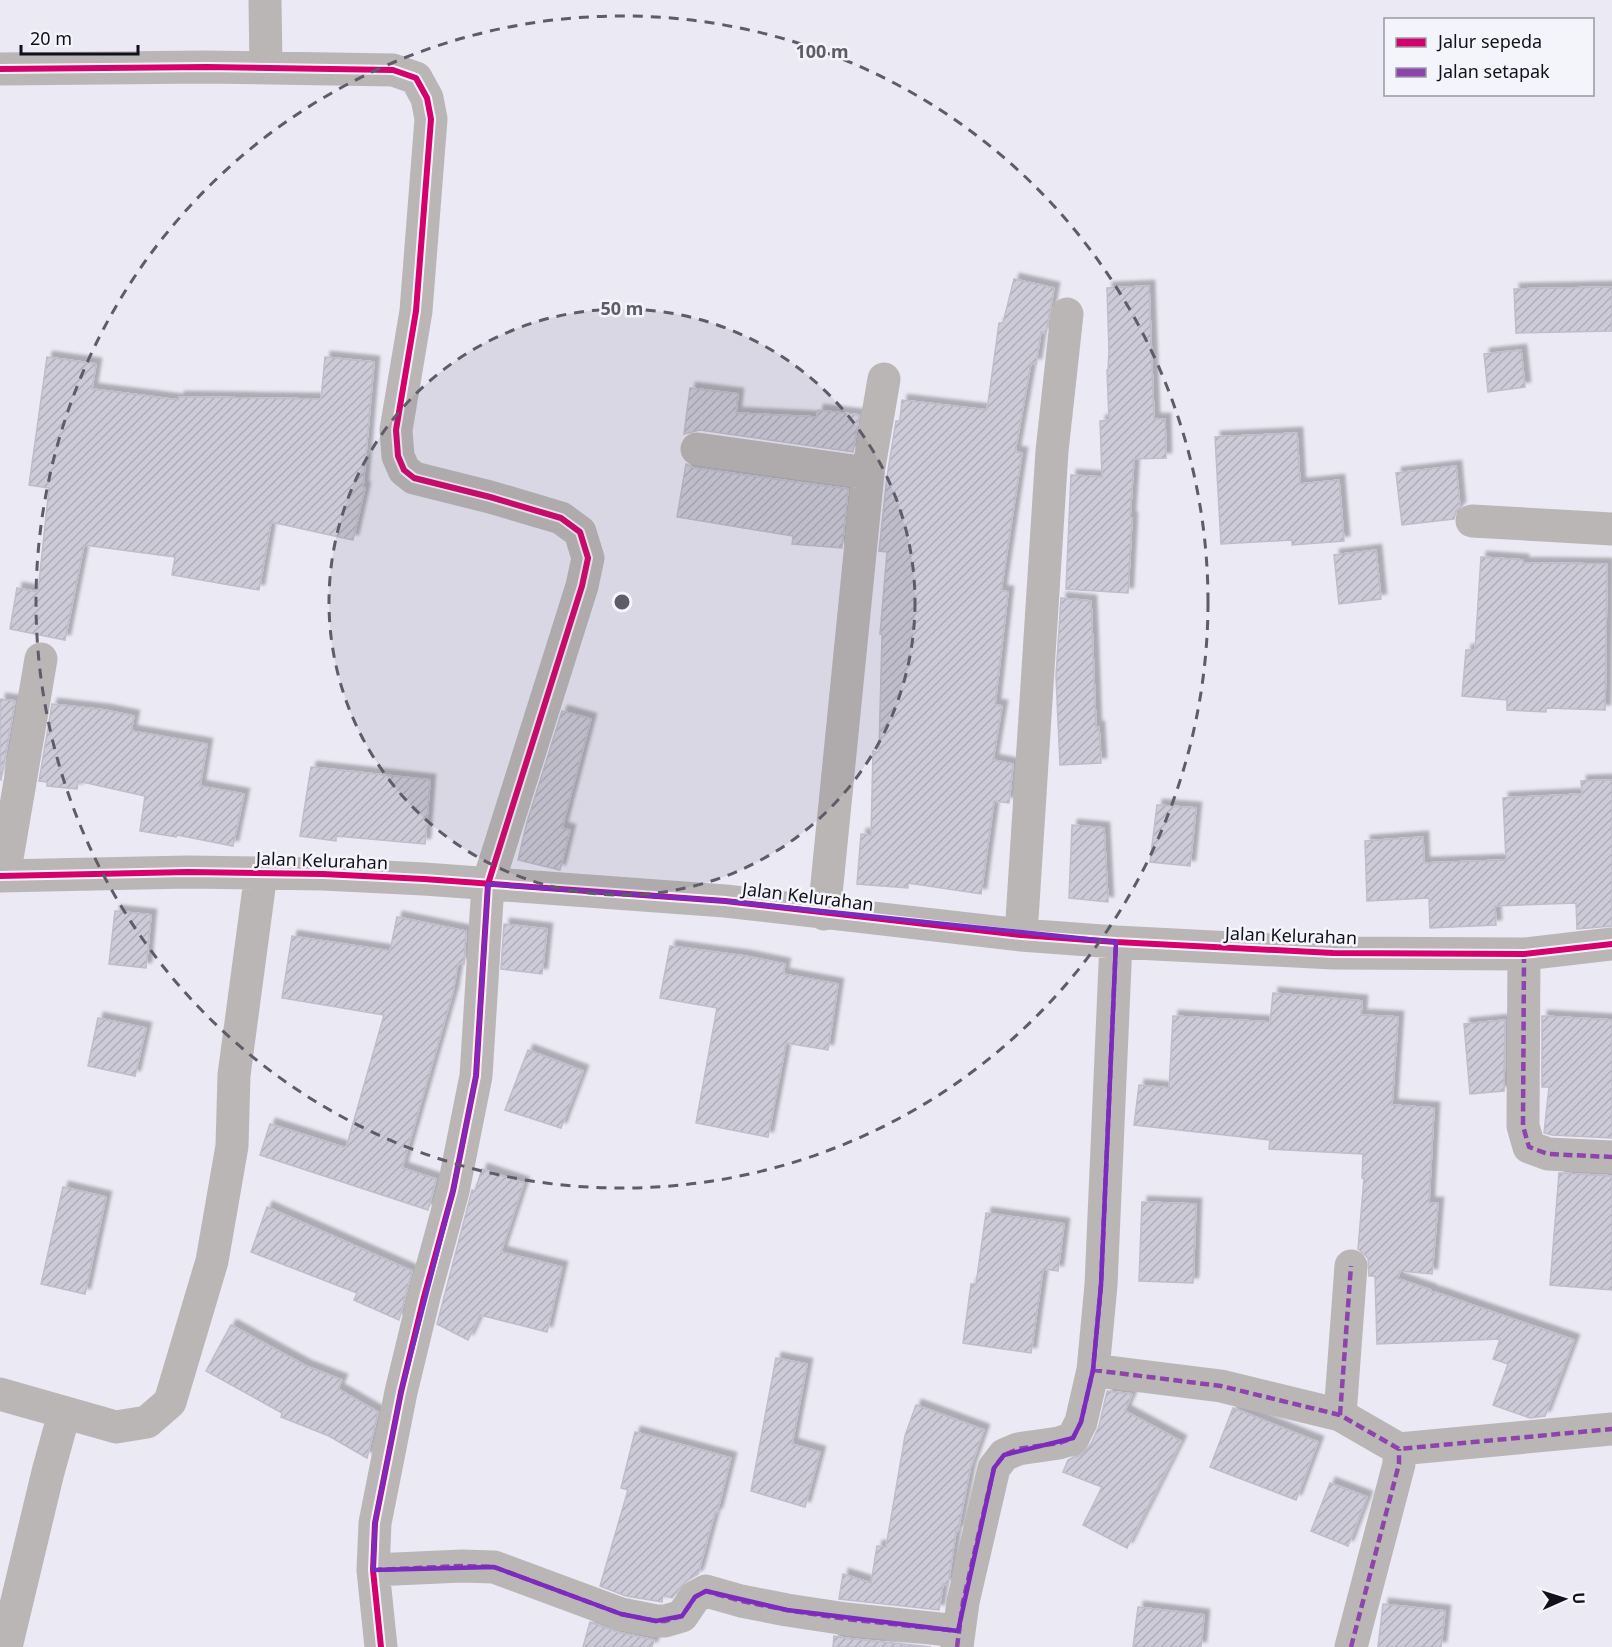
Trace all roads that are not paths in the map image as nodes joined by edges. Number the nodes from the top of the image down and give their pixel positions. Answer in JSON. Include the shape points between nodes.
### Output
{"nodes":[{"id":1,"x":265,"y":0,"type":"edge"},
{"id":2,"x":266,"y":67,"type":"junction"},
{"id":3,"x":0,"y":69,"type":"edge"},
{"id":4,"x":1067,"y":314,"type":"dead end"},
{"id":5,"x":884,"y":379,"type":"dead end"},
{"id":6,"x":697,"y":449,"type":"dead end"},
{"id":7,"x":868,"y":473,"type":"junction"},
{"id":8,"x":1472,"y":521,"type":"dead end"},
{"id":9,"x":1612,"y":529,"type":"edge"},
{"id":10,"x":41,"y":659,"type":"dead end"},
{"id":11,"x":261,"y":873,"type":"junction"},
{"id":12,"x":2,"y":876,"type":"edge"},
{"id":13,"x":488,"y":884,"type":"junction"},
{"id":14,"x":824,"y":914,"type":"junction"},
{"id":15,"x":1021,"y":935,"type":"junction"},
{"id":16,"x":1116,"y":942,"type":"junction"},
{"id":17,"x":1612,"y":944,"type":"edge"},
{"id":18,"x":1524,"y":954,"type":"junction"},
{"id":19,"x":1612,"y":1157,"type":"edge"},
{"id":20,"x":1351,"y":1266,"type":"dead end"},
{"id":21,"x":1093,"y":1370,"type":"junction"},
{"id":22,"x":0,"y":1394,"type":"edge"},
{"id":23,"x":64,"y":1414,"type":"junction"},
{"id":24,"x":1340,"y":1415,"type":"junction"},
{"id":25,"x":1612,"y":1429,"type":"edge"},
{"id":26,"x":1399,"y":1449,"type":"junction"},
{"id":27,"x":372,"y":1570,"type":"junction"},
{"id":28,"x":958,"y":1639,"type":"edge"},
{"id":29,"x":6,"y":1647,"type":"edge"},
{"id":30,"x":381,"y":1647,"type":"edge"},
{"id":31,"x":1351,"y":1647,"type":"edge"}],
"edges":[{"from":1,"to":2,"type":"street"},
{"from":2,"to":3,"type":"street"},
{"from":2,"to":13,"type":"street","via":[[393,70],[416,78],[427,98],[431,119],[416,310],[396,430],[398,456],[404,470],[414,478],[561,518],[580,532],[588,558]]},
{"from":4,"to":15,"type":"street","via":[[1052,451]]},
{"from":5,"to":7,"type":"street"},
{"from":6,"to":7,"type":"street"},
{"from":7,"to":14,"type":"street"},
{"from":8,"to":9,"type":"street"},
{"from":10,"to":12,"type":"street"},
{"from":11,"to":12,"type":"street","name":"Jalan Kelurahan"},
{"from":11,"to":13,"type":"street","name":"Jalan Kelurahan"},
{"from":11,"to":23,"type":"street","via":[[234,1075],[232,1146],[212,1261],[170,1402],[147,1422],[116,1427]]},
{"from":13,"to":14,"type":"street","name":"Jalan Kelurahan","via":[[725,901]]},
{"from":13,"to":27,"type":"street","via":[[476,1076],[453,1191],[401,1392],[375,1523]]},
{"from":14,"to":15,"type":"street","name":"Jalan Kelurahan"},
{"from":15,"to":16,"type":"street","name":"Jalan Kelurahan"},
{"from":16,"to":18,"type":"street","name":"Jalan Kelurahan","via":[[1333,953]]},
{"from":16,"to":21,"type":"street","via":[[1101,1285]]},
{"from":17,"to":18,"type":"street","name":"Jalan Kelurahan"},
{"from":18,"to":19,"type":"street","via":[[1522,1126],[1529,1147],[1548,1154]]},
{"from":20,"to":24,"type":"street"},
{"from":21,"to":24,"type":"street","via":[[1221,1386]]},
{"from":21,"to":28,"type":"street","via":[[1081,1422],[1073,1438],[1011,1452],[994,1468]]},
{"from":22,"to":23,"type":"street"},
{"from":23,"to":29,"type":"street"},
{"from":24,"to":26,"type":"street"},
{"from":25,"to":26,"type":"street"},
{"from":26,"to":31,"type":"street","via":[[1400,1464]]},
{"from":27,"to":28,"type":"street","via":[[494,1567],[621,1614],[656,1621],[682,1616],[695,1597],[706,1591],[787,1610]]},
{"from":27,"to":30,"type":"street"}]}
